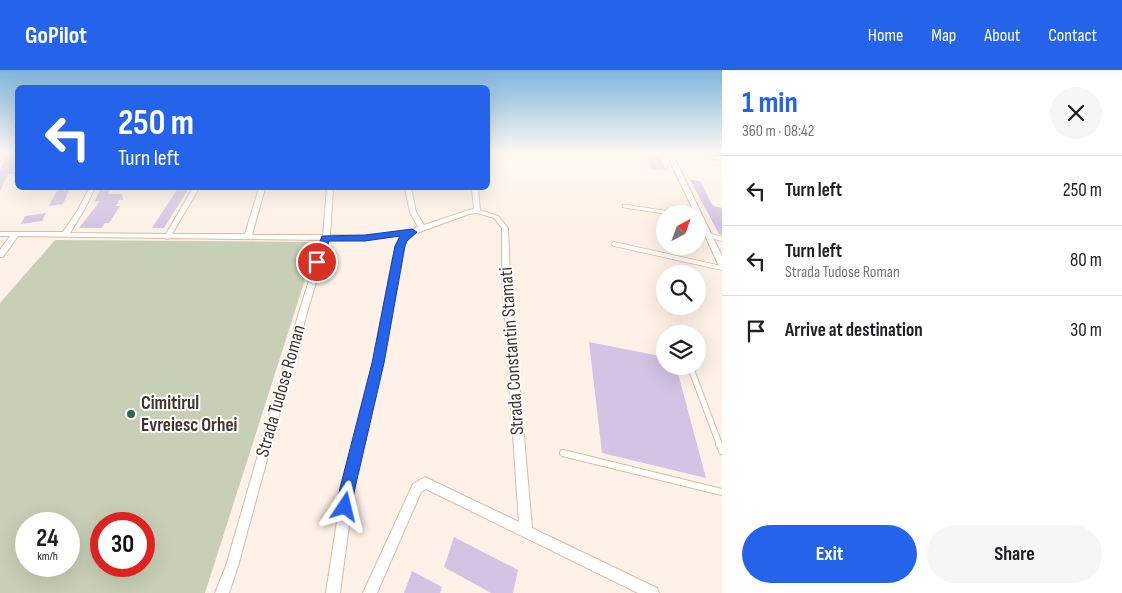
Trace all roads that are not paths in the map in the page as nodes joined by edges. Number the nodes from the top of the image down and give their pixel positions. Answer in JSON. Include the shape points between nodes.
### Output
{"nodes":[{"id":1,"x":680,"y":177,"type":"edge"},
{"id":2,"x":91,"y":190,"type":"edge"},
{"id":3,"x":195,"y":190,"type":"edge"},
{"id":4,"x":261,"y":190,"type":"edge"},
{"id":5,"x":330,"y":190,"type":"edge"},
{"id":6,"x":408,"y":190,"type":"edge"},
{"id":7,"x":475,"y":190,"type":"edge"},
{"id":8,"x":693,"y":205,"type":"edge"},
{"id":9,"x":624,"y":206,"type":"dead end"},
{"id":10,"x":477,"y":211,"type":"junction"},
{"id":11,"x":656,"y":211,"type":"edge"},
{"id":12,"x":417,"y":230,"type":"junction"},
{"id":13,"x":706,"y":231,"type":"edge"},
{"id":14,"x":0,"y":234,"type":"edge"},
{"id":15,"x":15,"y":235,"type":"junction"},
{"id":16,"x":65,"y":235,"type":"junction"},
{"id":17,"x":708,"y":235,"type":"junction"},
{"id":18,"x":167,"y":237,"type":"junction"},
{"id":19,"x":248,"y":237,"type":"junction"},
{"id":20,"x":326,"y":238,"type":"junction"},
{"id":21,"x":722,"y":239,"type":"edge"},
{"id":22,"x":614,"y":244,"type":"dead end"},
{"id":23,"x":0,"y":255,"type":"edge"},
{"id":24,"x":722,"y":264,"type":"edge"},
{"id":25,"x":722,"y":268,"type":"edge"},
{"id":26,"x":693,"y":375,"type":"edge"},
{"id":27,"x":722,"y":451,"type":"edge"},
{"id":28,"x":564,"y":452,"type":"dead end"},
{"id":29,"x":722,"y":492,"type":"edge"},
{"id":30,"x":526,"y":531,"type":"junction"},
{"id":31,"x":222,"y":593,"type":"edge"},
{"id":32,"x":333,"y":593,"type":"edge"},
{"id":33,"x":370,"y":593,"type":"edge"},
{"id":34,"x":652,"y":593,"type":"edge"}],
"edges":[{"from":1,"to":8,"type":"street"},
{"from":2,"to":16,"type":"street"},
{"from":3,"to":18,"type":"street"},
{"from":4,"to":19,"type":"street"},
{"from":5,"to":20,"type":"street","name":"Strada Tudose Roman"},
{"from":6,"to":12,"type":"street"},
{"from":7,"to":10,"type":"street"},
{"from":9,"to":11,"type":"lane"},
{"from":10,"to":12,"type":"street"},
{"from":10,"to":30,"type":"street","name":"Strada Constantin Stamati","via":[[496,217],[505,228]]},
{"from":12,"to":20,"type":"street","via":[[365,238]]},
{"from":12,"to":32,"type":"street","via":[[403,239],[396,261],[378,363],[348,488]]},
{"from":13,"to":17,"type":"street"},
{"from":14,"to":15,"type":"street"},
{"from":15,"to":16,"type":"street"},
{"from":15,"to":23,"type":"street"},
{"from":16,"to":18,"type":"street"},
{"from":17,"to":21,"type":"lane"},
{"from":17,"to":24,"type":"street"},
{"from":18,"to":19,"type":"street"},
{"from":19,"to":20,"type":"street"},
{"from":20,"to":31,"type":"street","name":"Strada Tudose Roman"},
{"from":22,"to":25,"type":"lane"},
{"from":26,"to":27,"type":"lane"},
{"from":28,"to":29,"type":"lane"},
{"from":30,"to":33,"type":"street","via":[[425,483],[417,488]]},
{"from":30,"to":34,"type":"street"}]}
